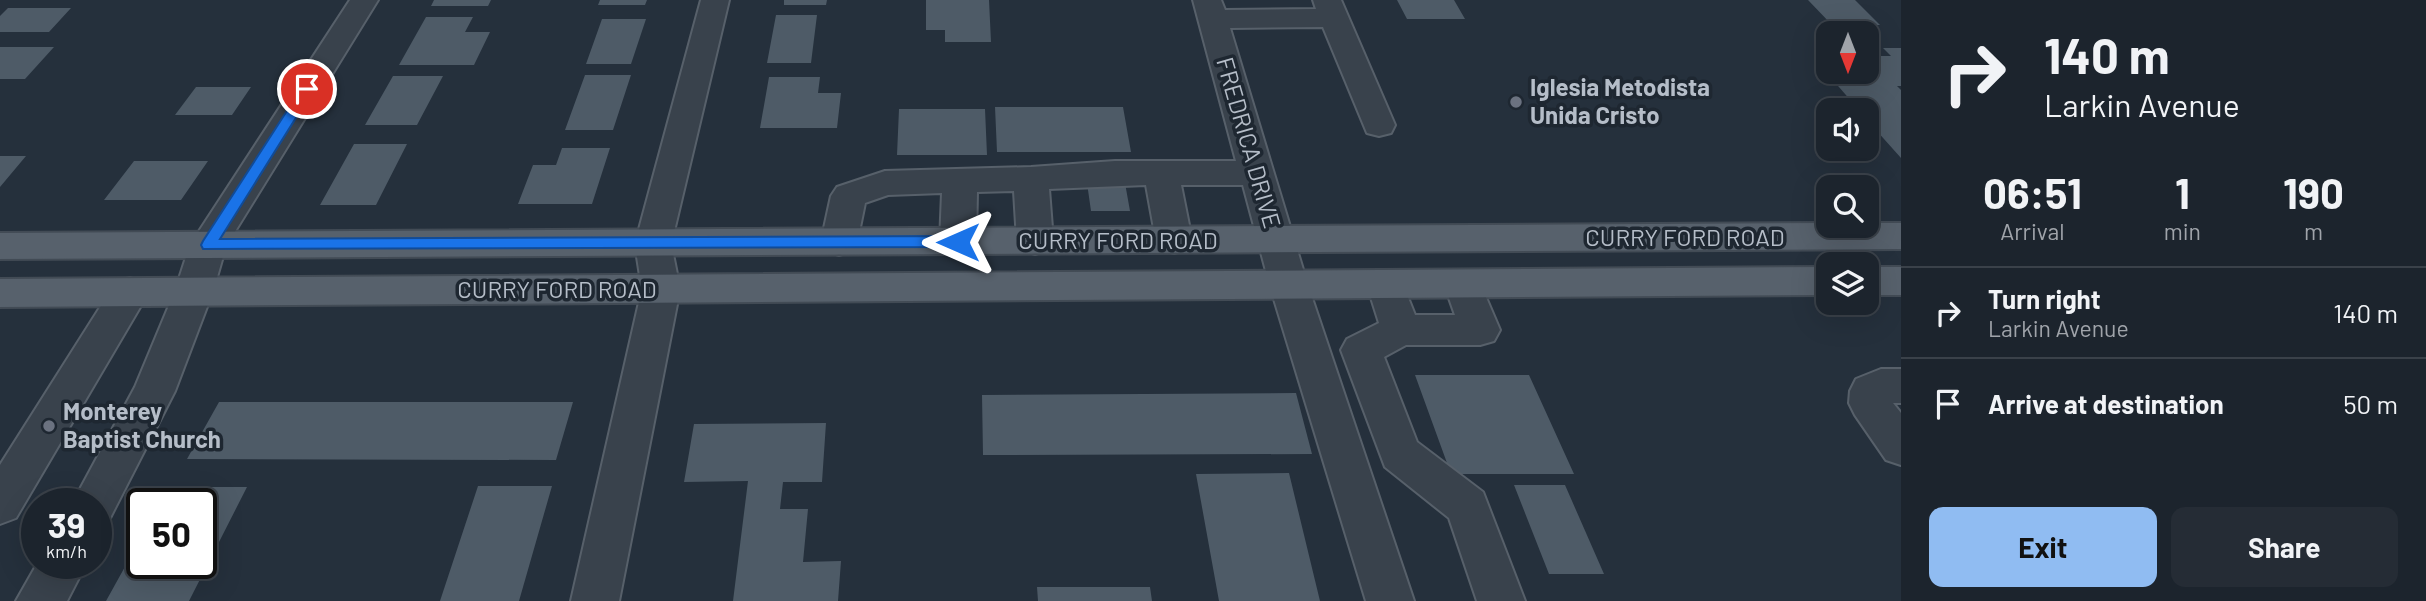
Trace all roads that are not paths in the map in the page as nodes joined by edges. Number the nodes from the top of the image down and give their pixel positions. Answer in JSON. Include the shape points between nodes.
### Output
{"nodes":[{"id":1,"x":364,"y":0,"type":"edge"},
{"id":2,"x":715,"y":0,"type":"edge"},
{"id":3,"x":1210,"y":9,"type":"edge"},
{"id":4,"x":1331,"y":9,"type":"edge"},
{"id":5,"x":1380,"y":125,"type":"dead end"},
{"id":6,"x":1161,"y":173,"type":"junction"},
{"id":7,"x":1257,"y":173,"type":"junction"},
{"id":8,"x":1031,"y":178,"type":"junction"},
{"id":9,"x":960,"y":180,"type":"junction"},
{"id":10,"x":1901,"y":236,"type":"edge"},
{"id":11,"x":1174,"y":240,"type":"junction"},
{"id":12,"x":1276,"y":240,"type":"junction"},
{"id":13,"x":1035,"y":241,"type":"junction"},
{"id":14,"x":958,"y":242,"type":"junction"},
{"id":15,"x":839,"y":243,"type":"junction"},
{"id":16,"x":653,"y":244,"type":"junction"},
{"id":17,"x":208,"y":245,"type":"junction"},
{"id":18,"x":0,"y":246,"type":"edge"},
{"id":19,"x":1816,"y":281,"type":"edge"},
{"id":20,"x":1879,"y":281,"type":"edge"},
{"id":21,"x":1901,"y":281,"type":"edge"},
{"id":22,"x":1463,"y":284,"type":"junction"},
{"id":23,"x":1386,"y":285,"type":"junction"},
{"id":24,"x":1289,"y":286,"type":"junction"},
{"id":25,"x":661,"y":289,"type":"junction"},
{"id":26,"x":194,"y":291,"type":"junction"},
{"id":27,"x":130,"y":292,"type":"junction"},
{"id":28,"x":0,"y":293,"type":"edge"},
{"id":29,"x":1401,"y":330,"type":"junction"},
{"id":30,"x":1901,"y":386,"type":"edge"},
{"id":31,"x":1901,"y":447,"type":"edge"},
{"id":32,"x":102,"y":488,"type":"edge"},
{"id":33,"x":0,"y":504,"type":"edge"},
{"id":34,"x":53,"y":579,"type":"edge"},
{"id":35,"x":40,"y":601,"type":"edge"},
{"id":36,"x":596,"y":601,"type":"edge"},
{"id":37,"x":1390,"y":601,"type":"edge"},
{"id":38,"x":1501,"y":601,"type":"edge"}],
"edges":[{"from":1,"to":17,"type":"street"},
{"from":2,"to":16,"type":"street"},
{"from":3,"to":4,"type":"street"},
{"from":3,"to":7,"type":"street","name":"FREDRICA DRIVE"},
{"from":4,"to":5,"type":"street"},
{"from":6,"to":7,"type":"street"},
{"from":6,"to":8,"type":"street"},
{"from":6,"to":11,"type":"street"},
{"from":7,"to":12,"type":"street","name":"FREDRICA DRIVE"},
{"from":8,"to":9,"type":"street"},
{"from":8,"to":13,"type":"street"},
{"from":9,"to":14,"type":"street"},
{"from":9,"to":15,"type":"street","via":[[885,183],[849,196]]},
{"from":10,"to":12,"type":"main road","name":"CURRY FORD ROAD"},
{"from":11,"to":12,"type":"main road","name":"CURRY FORD ROAD"},
{"from":11,"to":13,"type":"main road","name":"CURRY FORD ROAD"},
{"from":12,"to":24,"type":"street","name":"FREDRICA DRIVE"},
{"from":13,"to":14,"type":"main road","name":"CURRY FORD ROAD"},
{"from":14,"to":15,"type":"main road","name":"CURRY FORD ROAD"},
{"from":15,"to":16,"type":"main road","name":"CURRY FORD ROAD"},
{"from":16,"to":17,"type":"main road","name":"CURRY FORD ROAD"},
{"from":16,"to":25,"type":"street"},
{"from":17,"to":18,"type":"main road","name":"CURRY FORD ROAD"},
{"from":17,"to":26,"type":"street"},
{"from":19,"to":22,"type":"main road","name":"CURRY FORD ROAD"},
{"from":20,"to":21,"type":"main road"},
{"from":22,"to":23,"type":"main road","name":"CURRY FORD ROAD"},
{"from":22,"to":29,"type":"street","via":[[1480,330]]},
{"from":23,"to":24,"type":"main road","name":"CURRY FORD ROAD"},
{"from":23,"to":29,"type":"street"},
{"from":24,"to":25,"type":"main road","name":"CURRY FORD ROAD"},
{"from":24,"to":37,"type":"street","name":"FREDRICA DRIVE"},
{"from":25,"to":26,"type":"main road","name":"CURRY FORD ROAD"},
{"from":25,"to":36,"type":"street"},
{"from":26,"to":27,"type":"main road","name":"CURRY FORD ROAD"},
{"from":26,"to":32,"type":"street","via":[[154,391]]},
{"from":27,"to":28,"type":"main road","name":"CURRY FORD ROAD"},
{"from":27,"to":33,"type":"street"},
{"from":29,"to":38,"type":"street","via":[[1361,350],[1400,454],[1467,506]]},
{"from":30,"to":31,"type":"street","via":[[1871,391],[1870,403]]},
{"from":34,"to":35,"type":"street"}]}
